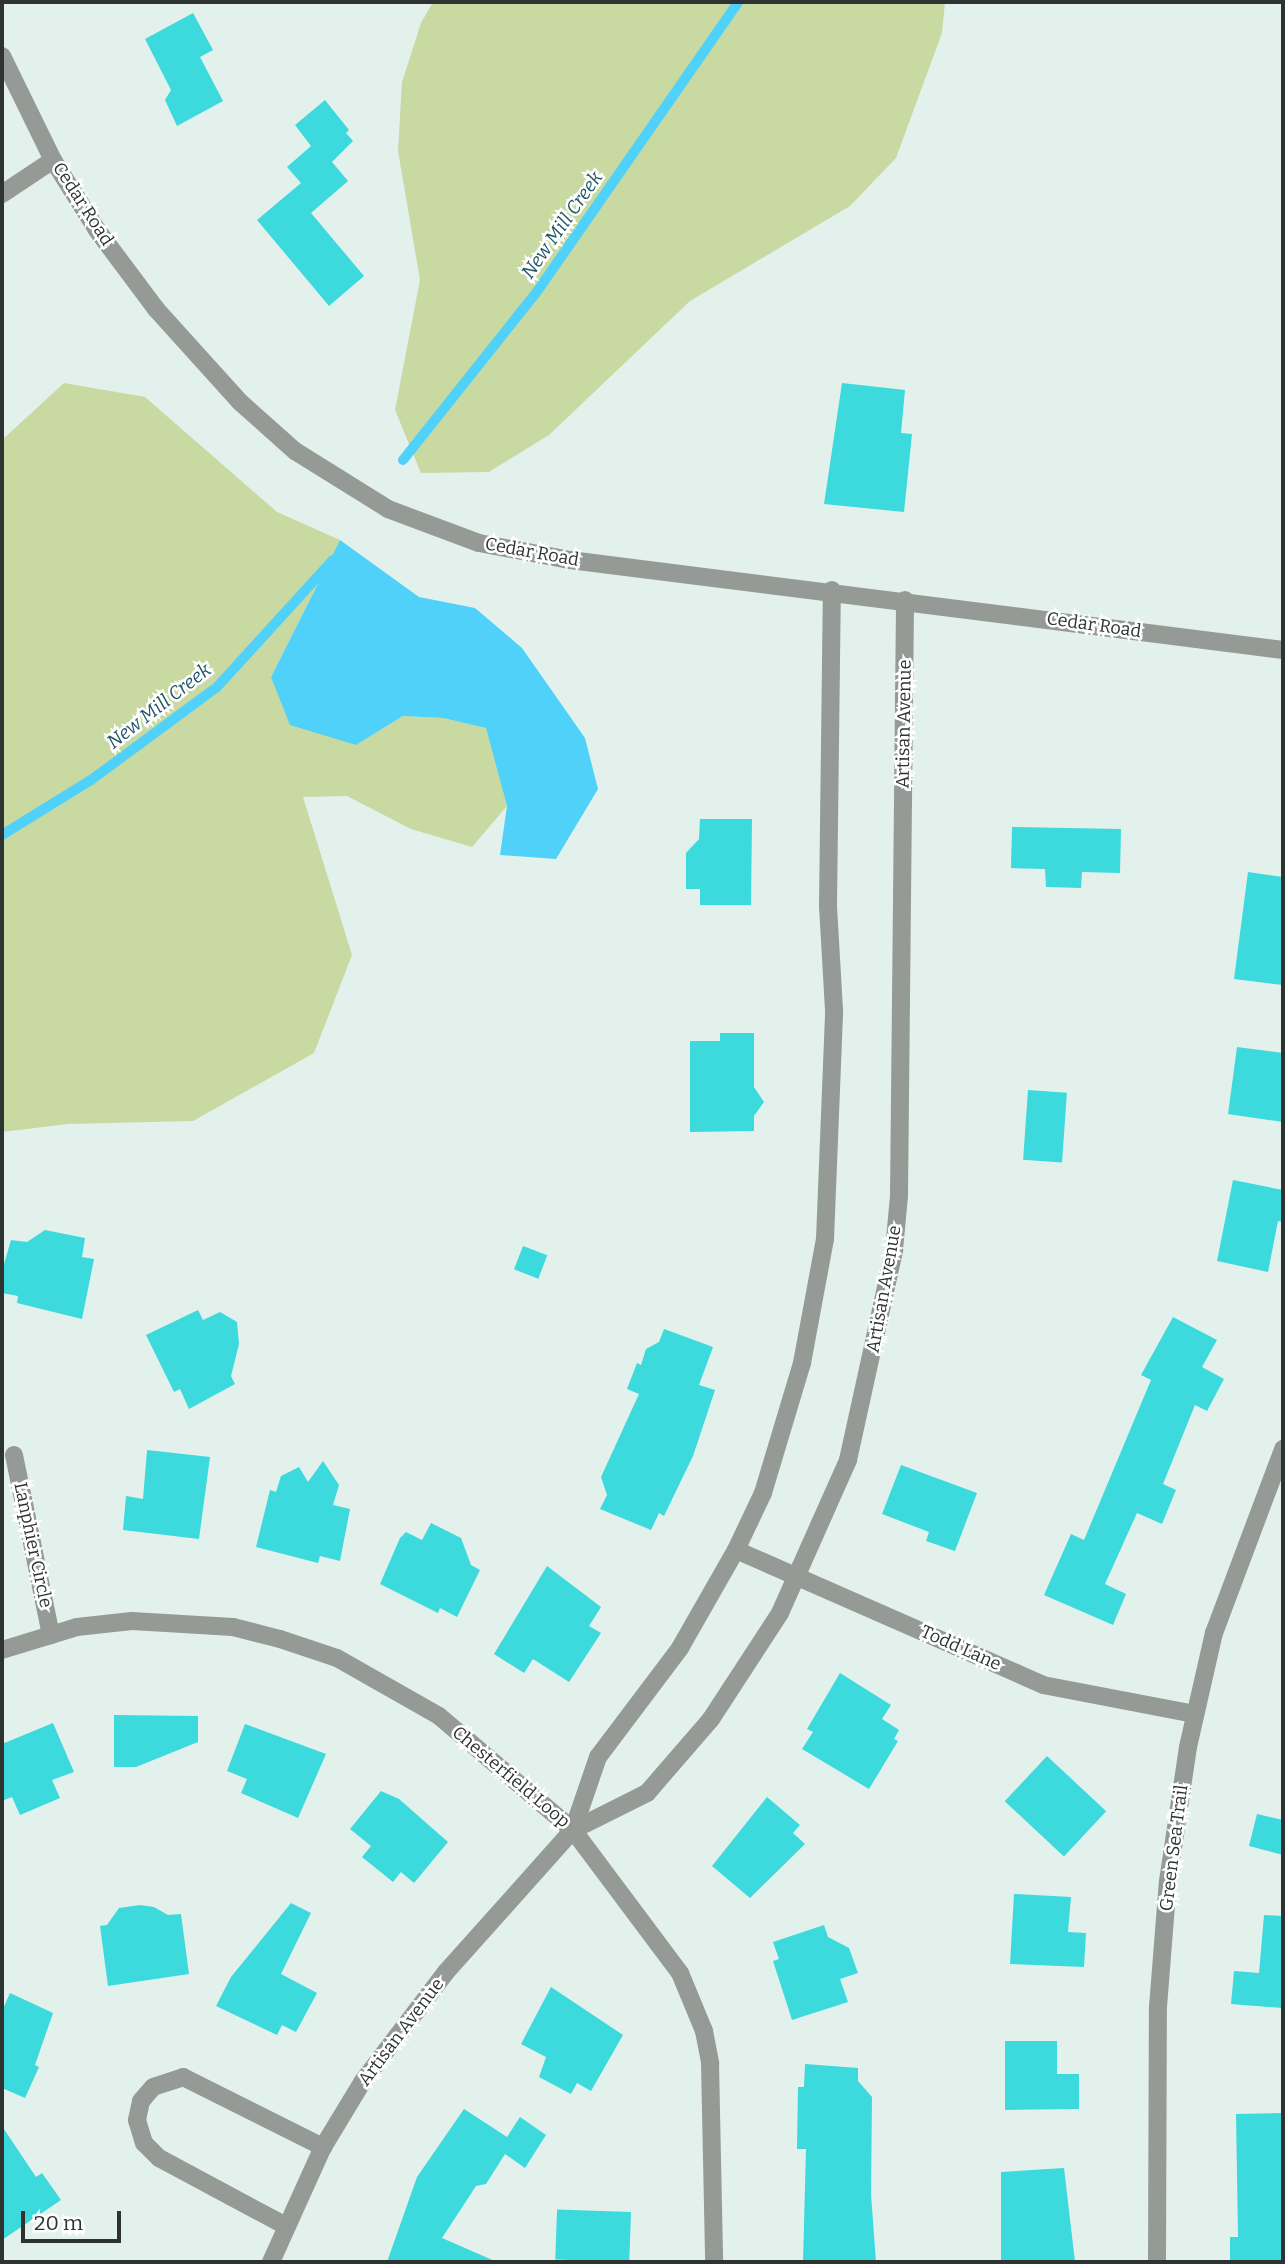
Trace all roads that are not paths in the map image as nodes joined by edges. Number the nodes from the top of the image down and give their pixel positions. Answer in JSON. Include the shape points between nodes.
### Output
{"nodes":[{"id":1,"x":2,"y":56,"type":"edge"},
{"id":2,"x":53,"y":160,"type":"junction"},
{"id":3,"x":2,"y":194,"type":"edge"},
{"id":4,"x":832,"y":590,"type":"junction"},
{"id":5,"x":905,"y":600,"type":"junction"},
{"id":6,"x":1283,"y":650,"type":"edge"},
{"id":7,"x":1283,"y":1450,"type":"edge"},
{"id":8,"x":14,"y":1455,"type":"dead end"},
{"id":9,"x":736,"y":1550,"type":"junction"},
{"id":10,"x":797,"y":1577,"type":"junction"},
{"id":11,"x":51,"y":1635,"type":"junction"},
{"id":12,"x":2,"y":1650,"type":"edge"},
{"id":13,"x":1195,"y":1714,"type":"junction"},
{"id":14,"x":573,"y":1830,"type":"junction"},
{"id":15,"x":323,"y":2147,"type":"junction"},
{"id":16,"x":286,"y":2226,"type":"junction"},
{"id":17,"x":271,"y":2262,"type":"edge"},
{"id":18,"x":714,"y":2262,"type":"edge"},
{"id":19,"x":1157,"y":2262,"type":"edge"}],
"edges":[{"from":1,"to":2,"type":"street","name":"Cedar Road"},
{"from":2,"to":3,"type":"street"},
{"from":2,"to":4,"type":"street","name":"Cedar Road","via":[[97,230],[204,365],[295,451],[341,484],[388,509],[479,544],[570,560]]},
{"from":4,"to":5,"type":"street","name":"Cedar Road"},
{"from":4,"to":9,"type":"street","name":"Artisan Avenue","via":[[828,907],[834,1010],[825,1239],[785,1426],[763,1493]]},
{"from":5,"to":6,"type":"street","name":"Cedar Road"},
{"from":5,"to":10,"type":"street","name":"Artisan Avenue","via":[[902,1013],[894,1250],[848,1460]]},
{"from":7,"to":13,"type":"street","name":"Green Sea Trail","via":[[1214,1633]]},
{"from":8,"to":11,"type":"street","name":"Lanphier Circle"},
{"from":9,"to":10,"type":"street","name":"Todd Lane"},
{"from":9,"to":14,"type":"street","name":"Artisan Avenue","via":[[680,1648],[598,1757]]},
{"from":10,"to":13,"type":"street","name":"Todd Lane","via":[[1043,1685]]},
{"from":10,"to":14,"type":"street","name":"Artisan Avenue","via":[[733,1689],[647,1793]]},
{"from":11,"to":12,"type":"street","name":"Chesterfield Loop"},
{"from":11,"to":14,"type":"street","name":"Chesterfield Loop","via":[[132,1621],[177,1621],[233,1627],[337,1658],[439,1716]]},
{"from":13,"to":19,"type":"street","name":"Green Sea Trail","via":[[1168,1881],[1158,2007]]},
{"from":14,"to":15,"type":"street","name":"Artisan Avenue","via":[[446,1972],[363,2081]]},
{"from":14,"to":18,"type":"street","name":"Chesterfield Loop","via":[[680,1973],[704,2031],[710,2063]]},
{"from":15,"to":16,"type":"street","name":"Artisan Avenue"},
{"from":15,"to":16,"type":"street","via":[[183,2077],[153,2087],[141,2101],[138,2120],[144,2143],[159,2158]]},
{"from":16,"to":17,"type":"street","name":"Artisan Avenue"}]}
